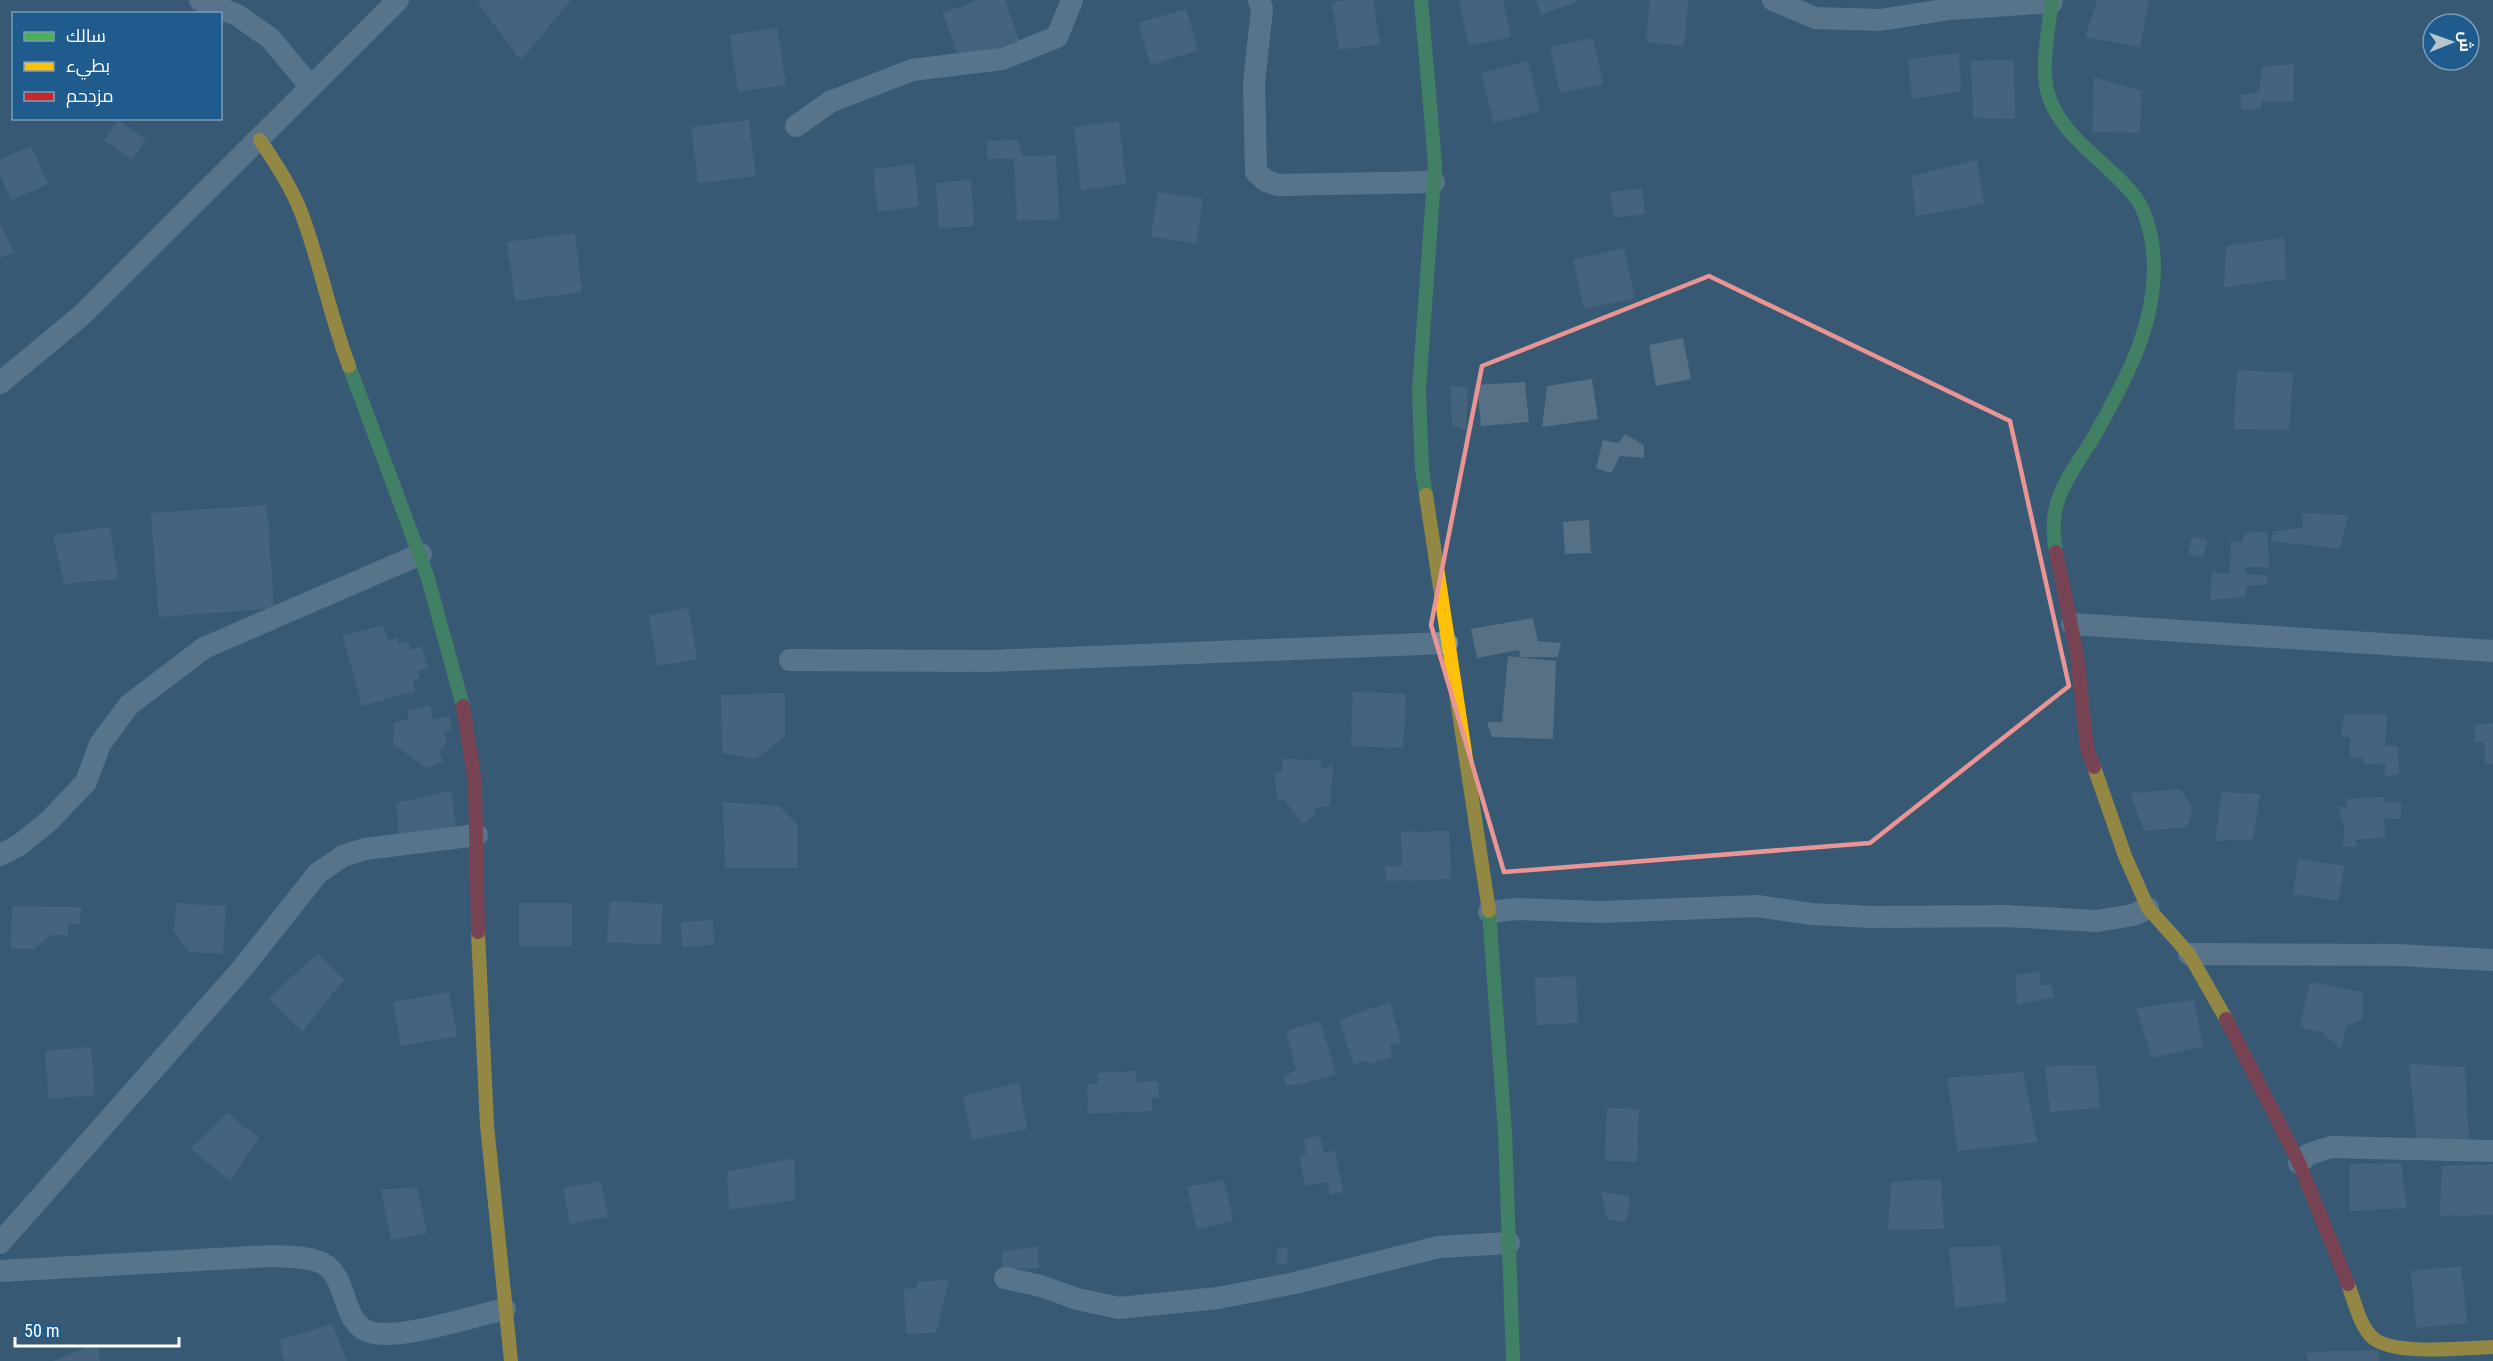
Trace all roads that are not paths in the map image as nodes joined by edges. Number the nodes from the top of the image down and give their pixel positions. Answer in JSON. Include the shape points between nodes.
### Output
{"nodes":[{"id":1,"x":200,"y":0,"type":"edge"},
{"id":2,"x":398,"y":0,"type":"edge"},
{"id":3,"x":1072,"y":0,"type":"edge"},
{"id":4,"x":1259,"y":0,"type":"edge"},
{"id":5,"x":1422,"y":0,"type":"edge"},
{"id":6,"x":1773,"y":0,"type":"edge"},
{"id":7,"x":2052,"y":1,"type":"edge"},
{"id":8,"x":1879,"y":10,"type":"edge"},
{"id":9,"x":310,"y":86,"type":"junction"},
{"id":10,"x":796,"y":126,"type":"dead end"},
{"id":11,"x":260,"y":140,"type":"junction"},
{"id":12,"x":1434,"y":182,"type":"junction"},
{"id":13,"x":0,"y":383,"type":"edge"},
{"id":14,"x":421,"y":554,"type":"junction"},
{"id":15,"x":2072,"y":624,"type":"junction"},
{"id":16,"x":1447,"y":644,"type":"junction"},
{"id":17,"x":2493,"y":651,"type":"edge"},
{"id":18,"x":790,"y":660,"type":"dead end"},
{"id":19,"x":477,"y":834,"type":"junction"},
{"id":20,"x":0,"y":855,"type":"edge"},
{"id":21,"x":2148,"y":908,"type":"junction"},
{"id":22,"x":1488,"y":912,"type":"junction"},
{"id":23,"x":2189,"y":954,"type":"junction"},
{"id":24,"x":2493,"y":960,"type":"edge"},
{"id":25,"x":2493,"y":1151,"type":"edge"},
{"id":26,"x":2298,"y":1162,"type":"junction"},
{"id":27,"x":0,"y":1243,"type":"edge"},
{"id":28,"x":1509,"y":1243,"type":"junction"},
{"id":29,"x":0,"y":1271,"type":"edge"},
{"id":30,"x":1005,"y":1278,"type":"dead end"},
{"id":31,"x":505,"y":1309,"type":"junction"},
{"id":32,"x":2493,"y":1347,"type":"edge"},
{"id":33,"x":512,"y":1361,"type":"edge"},
{"id":34,"x":1513,"y":1361,"type":"edge"}],
"edges":[{"from":1,"to":9,"type":"street","via":[[237,15],[270,38]]},
{"from":2,"to":9,"type":"street"},
{"from":3,"to":10,"type":"street","via":[[1057,37],[1002,59],[912,70],[830,102]]},
{"from":4,"to":12,"type":"street","via":[[1262,9],[1254,83],[1256,172],[1278,185]]},
{"from":5,"to":12,"type":"street"},
{"from":6,"to":8,"type":"street","via":[[1815,18]]},
{"from":7,"to":8,"type":"street"},
{"from":7,"to":15,"type":"street","via":[[2047,89],[2068,129],[2138,201],[2146,217],[2154,286],[2144,335],[2101,425],[2066,480],[2054,508],[2052,527],[2058,567]]},
{"from":9,"to":11,"type":"street"},
{"from":11,"to":13,"type":"street","via":[[82,315]]},
{"from":11,"to":14,"type":"street","via":[[289,184],[305,222],[337,335]]},
{"from":12,"to":16,"type":"street","via":[[1419,390],[1422,470]]},
{"from":14,"to":19,"type":"street","via":[[448,639],[467,720]]},
{"from":14,"to":20,"type":"street","via":[[204,648],[129,705],[100,744],[86,782],[49,820],[18,846]]},
{"from":15,"to":17,"type":"street"},
{"from":15,"to":21,"type":"street","via":[[2087,748]]},
{"from":16,"to":18,"type":"street","via":[[988,661]]},
{"from":16,"to":22,"type":"street"},
{"from":19,"to":27,"type":"street","via":[[365,849],[343,856],[318,873],[241,970]]},
{"from":19,"to":31,"type":"street","via":[[478,982],[495,1225]]},
{"from":21,"to":22,"type":"street","via":[[2133,915],[2097,921],[2007,916],[1873,917],[1757,906]]},
{"from":21,"to":23,"type":"street"},
{"from":22,"to":28,"type":"street","via":[[1505,1132]]},
{"from":23,"to":24,"type":"street","via":[[2397,955]]},
{"from":23,"to":26,"type":"street","via":[[2214,994]]},
{"from":25,"to":26,"type":"street","via":[[2331,1147]]},
{"from":26,"to":32,"type":"street","via":[[2366,1329],[2374,1340],[2415,1347]]},
{"from":28,"to":30,"type":"street","via":[[1439,1247],[1218,1298],[1119,1308]]},
{"from":28,"to":34,"type":"street"},
{"from":29,"to":31,"type":"street","via":[[272,1256],[323,1263],[333,1273],[356,1324],[369,1332],[399,1333]]},
{"from":31,"to":33,"type":"street"}]}
